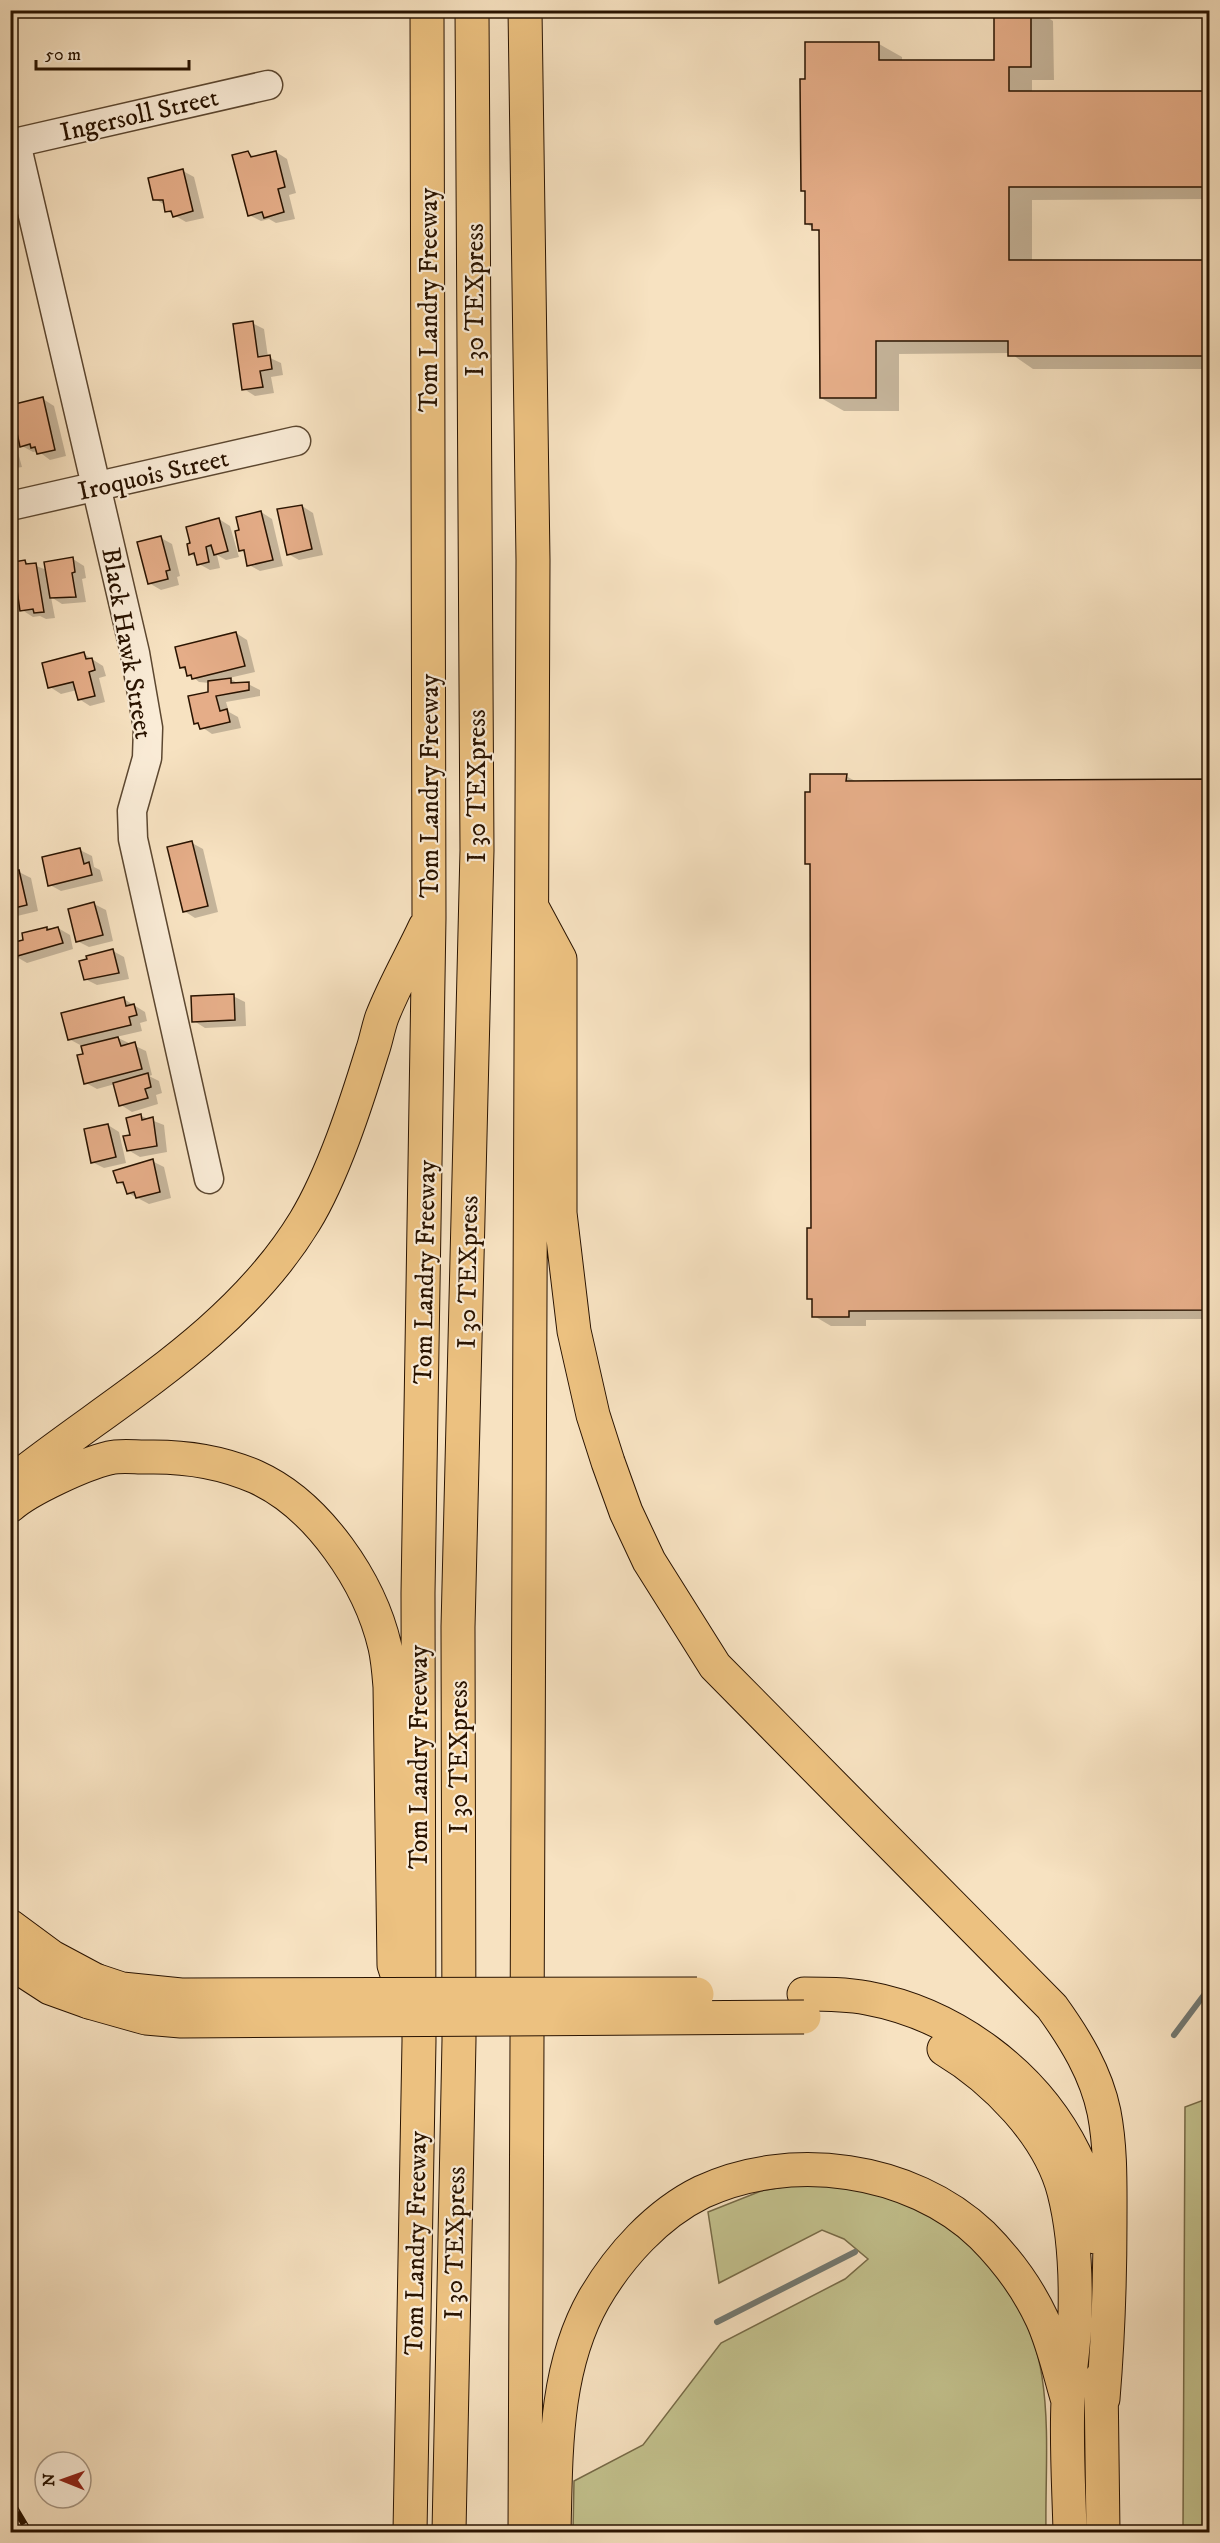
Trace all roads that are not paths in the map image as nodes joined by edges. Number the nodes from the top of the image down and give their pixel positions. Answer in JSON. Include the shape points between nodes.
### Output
{"nodes":[{"id":1,"x":427,"y":10,"type":"edge"},
{"id":2,"x":472,"y":10,"type":"edge"},
{"id":3,"x":525,"y":10,"type":"edge"},
{"id":4,"x":267,"y":85,"type":"dead end"},
{"id":5,"x":13,"y":143,"type":"edge"},
{"id":6,"x":296,"y":441,"type":"dead end"},
{"id":7,"x":97,"y":487,"type":"junction"},
{"id":8,"x":10,"y":506,"type":"edge"},
{"id":9,"x":531,"y":903,"type":"junction"},
{"id":10,"x":429,"y":918,"type":"junction"},
{"id":11,"x":209,"y":1179,"type":"dead end"},
{"id":12,"x":10,"y":1483,"type":"edge"},
{"id":13,"x":10,"y":1506,"type":"edge"},
{"id":14,"x":10,"y":1926,"type":"edge"},
{"id":15,"x":10,"y":1962,"type":"edge"},
{"id":16,"x":92,"y":1991,"type":"junction"},
{"id":17,"x":804,"y":2005,"type":"junction"},
{"id":18,"x":419,"y":2041,"type":"junction"},
{"id":19,"x":1103,"y":2399,"type":"junction"},
{"id":20,"x":1068,"y":2401,"type":"junction"},
{"id":21,"x":410,"y":2532,"type":"edge"},
{"id":22,"x":449,"y":2532,"type":"edge"},
{"id":23,"x":525,"y":2532,"type":"edge"},
{"id":24,"x":554,"y":2532,"type":"edge"},
{"id":25,"x":1070,"y":2532,"type":"edge"},
{"id":26,"x":1103,"y":2532,"type":"edge"}],
"edges":[{"from":1,"to":10,"type":"highway","name":"Tom Landry Freeway"},
{"from":2,"to":22,"type":"highway","name":"I 30 TEXpress","via":[[477,850],[458,1627],[459,2040]]},
{"from":3,"to":9,"type":"highway","via":[[532,560]]},
{"from":4,"to":5,"type":"street","name":"Ingersoll Street"},
{"from":5,"to":7,"type":"street","name":"Black Hawk Street"},
{"from":6,"to":7,"type":"street","name":"Iroquois Street"},
{"from":7,"to":8,"type":"street","name":"Iroquois Street"},
{"from":7,"to":11,"type":"street","name":"Black Hawk Street","via":[[148,728],[147,758],[132,811],[134,839]]},
{"from":9,"to":19,"type":"highway","via":[[561,959],[560,1213],[574,1331],[593,1415],[626,1512],[649,1561],[715,1666],[1052,2007],[1072,2036],[1091,2072],[1104,2110],[1110,2153],[1110,2318]]},
{"from":9,"to":23,"type":"highway"},
{"from":10,"to":12,"type":"highway","via":[[382,1018],[334,1159],[305,1221],[237,1306],[186,1353]]},
{"from":10,"to":18,"type":"highway","name":"Tom Landry Freeway","via":[[418,1593]]},
{"from":13,"to":18,"type":"highway","via":[[52,1481],[109,1458],[198,1459],[257,1477],[290,1499],[332,1538],[364,1587],[386,1647],[394,1965]]},
{"from":14,"to":16,"type":"highway"},
{"from":15,"to":16,"type":"highway","via":[[50,1988]]},
{"from":16,"to":17,"type":"highway","bridge":true},
{"from":17,"to":19,"type":"highway","via":[[869,1998],[936,2020],[1003,2062],[1054,2117],[1076,2156],[1092,2212]]},
{"from":17,"to":20,"type":"highway","via":[[897,2027],[926,2038],[973,2068],[1000,2092],[1046,2151],[1064,2191],[1072,2247],[1075,2315]]},
{"from":18,"to":21,"type":"highway","name":"Tom Landry Freeway"},
{"from":19,"to":26,"type":"highway"},
{"from":20,"to":24,"type":"highway","via":[[1042,2319],[1014,2273],[981,2235],[946,2209],[906,2188],[862,2174],[821,2170],[741,2179],[702,2193],[657,2223],[616,2266],[594,2300],[576,2340],[563,2388],[557,2435]]},
{"from":20,"to":25,"type":"highway"}]}
